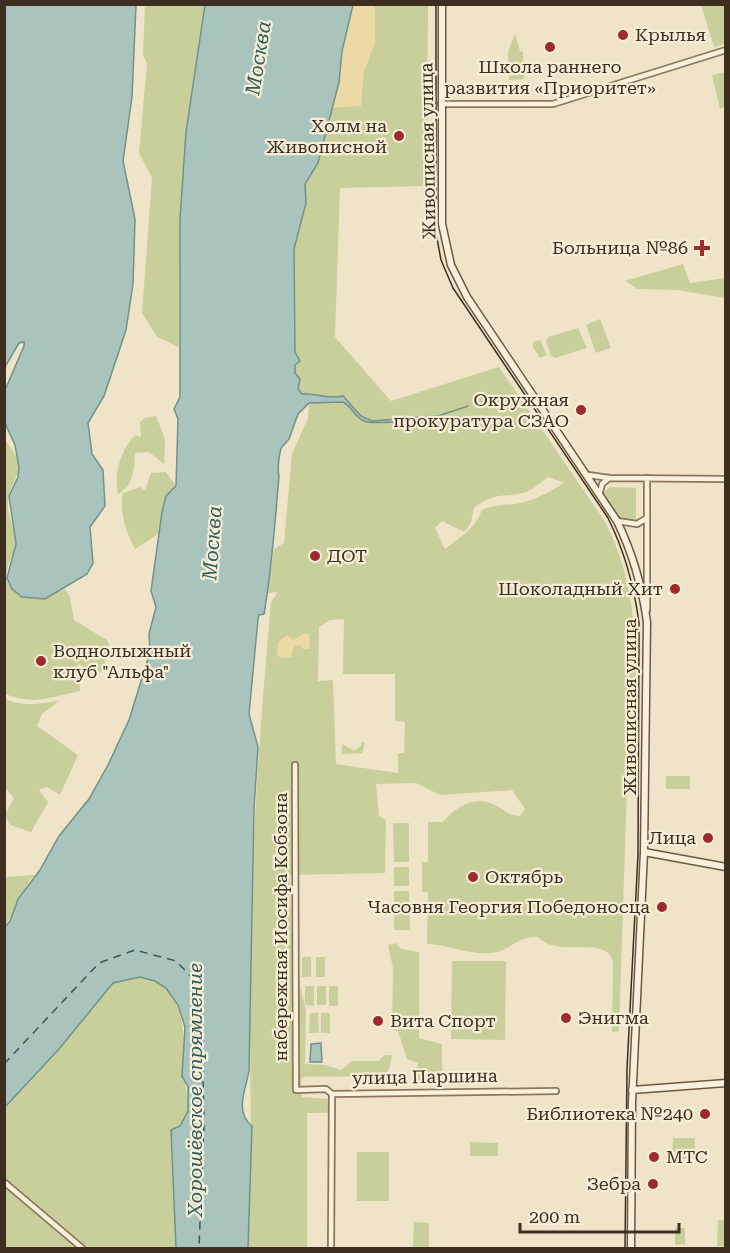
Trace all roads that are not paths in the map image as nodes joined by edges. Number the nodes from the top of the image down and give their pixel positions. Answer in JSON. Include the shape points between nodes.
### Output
{"nodes":[{"id":1,"x":442,"y":4,"type":"edge"},
{"id":2,"x":726,"y":50,"type":"edge"},
{"id":3,"x":441,"y":104,"type":"junction"},
{"id":4,"x":588,"y":475,"type":"junction"},
{"id":5,"x":609,"y":478,"type":"junction"},
{"id":6,"x":647,"y":478,"type":"junction"},
{"id":7,"x":726,"y":479,"type":"edge"},
{"id":8,"x":600,"y":492,"type":"junction"},
{"id":9,"x":647,"y":518,"type":"junction"},
{"id":10,"x":618,"y":520,"type":"junction"},
{"id":11,"x":647,"y":622,"type":"junction"},
{"id":12,"x":295,"y":765,"type":"dead end"},
{"id":13,"x":644,"y":852,"type":"junction"},
{"id":14,"x":726,"y":867,"type":"edge"},
{"id":15,"x":726,"y":1083,"type":"edge"},
{"id":16,"x":296,"y":1090,"type":"joint"},
{"id":17,"x":633,"y":1090,"type":"junction"},
{"id":18,"x":556,"y":1091,"type":"dead end"},
{"id":19,"x":332,"y":1094,"type":"junction"},
{"id":20,"x":4,"y":1182,"type":"edge"},
{"id":21,"x":82,"y":1248,"type":"edge"},
{"id":22,"x":331,"y":1248,"type":"edge"},
{"id":23,"x":632,"y":1248,"type":"edge"}],
"edges":[{"from":1,"to":3,"type":"street","name":"Живописная улица"},
{"from":2,"to":3,"type":"street","via":[[553,104]]},
{"from":3,"to":4,"type":"street","name":"Живописная улица","via":[[442,224],[454,274]]},
{"from":4,"to":5,"type":"street"},
{"from":4,"to":8,"type":"street","name":"Живописная улица"},
{"from":5,"to":6,"type":"street"},
{"from":5,"to":8,"type":"street"},
{"from":6,"to":7,"type":"street"},
{"from":6,"to":9,"type":"street"},
{"from":8,"to":10,"type":"street","name":"Живописная улица"},
{"from":9,"to":10,"type":"street","via":[[637,524]]},
{"from":9,"to":11,"type":"street"},
{"from":10,"to":11,"type":"street","name":"Живописная улица","via":[[638,569]]},
{"from":11,"to":13,"type":"street","name":"Живописная улица"},
{"from":12,"to":16,"type":"street","name":"набережная Иосифа Кобзона"},
{"from":13,"to":14,"type":"street"},
{"from":13,"to":17,"type":"street","name":"Живописная улица"},
{"from":15,"to":17,"type":"street"},
{"from":16,"to":19,"type":"street","name":"улица Паршина","via":[[326,1089]]},
{"from":17,"to":23,"type":"street","name":"Живописная улица"},
{"from":18,"to":19,"type":"street","name":"улица Паршина"},
{"from":19,"to":22,"type":"street"},
{"from":20,"to":21,"type":"street"}]}
